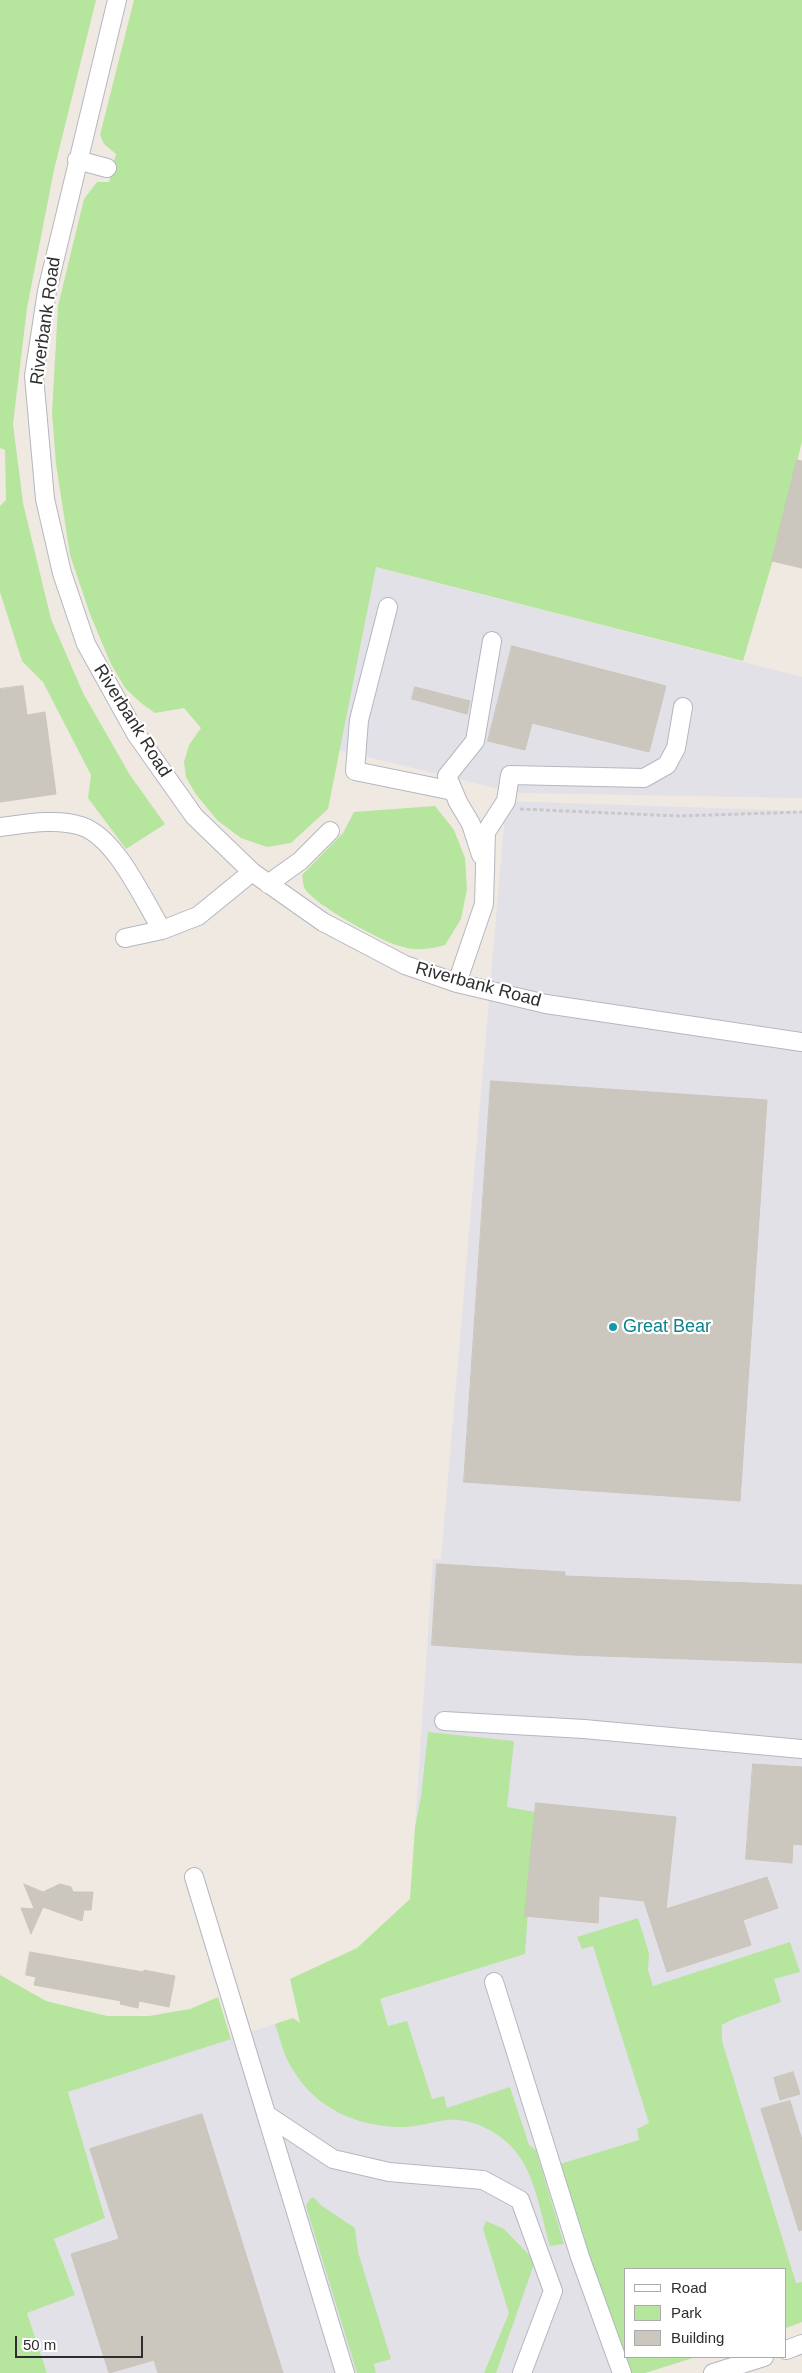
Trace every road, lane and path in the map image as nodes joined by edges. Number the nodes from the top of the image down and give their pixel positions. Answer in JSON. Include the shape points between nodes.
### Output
{"nodes":[{"id":1,"x":117,"y":0,"type":"edge"},
{"id":2,"x":77,"y":160,"type":"junction"},
{"id":3,"x":107,"y":168,"type":"dead end"},
{"id":4,"x":388,"y":607,"type":"dead end"},
{"id":5,"x":492,"y":642,"type":"dead end"},
{"id":6,"x":683,"y":707,"type":"dead end"},
{"id":7,"x":453,"y":791,"type":"junction"},
{"id":8,"x":501,"y":808,"type":"junction"},
{"id":9,"x":802,"y":812,"type":"edge"},
{"id":10,"x":0,"y":827,"type":"edge"},
{"id":11,"x":330,"y":831,"type":"dead end"},
{"id":12,"x":485,"y":867,"type":"junction"},
{"id":13,"x":252,"y":872,"type":"junction"},
{"id":14,"x":268,"y":884,"type":"junction"},
{"id":15,"x":162,"y":930,"type":"junction"},
{"id":16,"x":125,"y":938,"type":"dead end"},
{"id":17,"x":457,"y":983,"type":"junction"},
{"id":18,"x":802,"y":1042,"type":"edge"},
{"id":19,"x":444,"y":1721,"type":"dead end"},
{"id":20,"x":802,"y":1748,"type":"edge"},
{"id":21,"x":194,"y":1878,"type":"dead end"},
{"id":22,"x":494,"y":1982,"type":"dead end"},
{"id":23,"x":267,"y":2115,"type":"junction"},
{"id":24,"x":802,"y":2344,"type":"edge"},
{"id":25,"x":787,"y":2350,"type":"edge"},
{"id":26,"x":761,"y":2358,"type":"edge"},
{"id":27,"x":345,"y":2373,"type":"edge"},
{"id":28,"x":522,"y":2373,"type":"edge"},
{"id":29,"x":622,"y":2373,"type":"edge"},
{"id":30,"x":713,"y":2373,"type":"edge"}],
"edges":[{"from":1,"to":2,"type":"street","name":"Riverbank Road"},
{"from":2,"to":3,"type":"street"},
{"from":2,"to":13,"type":"street","name":"Riverbank Road","via":[[47,291],[34,376],[44,499],[62,573],[86,644],[136,734],[194,816]]},
{"from":4,"to":7,"type":"street","via":[[359,720],[355,771]]},
{"from":5,"to":7,"type":"street","via":[[475,741],[447,776]]},
{"from":6,"to":8,"type":"street","via":[[676,748],[667,765],[644,778],[510,775],[506,801]]},
{"from":7,"to":12,"type":"street","via":[[471,824]]},
{"from":8,"to":9,"type":"path","via":[[679,816]]},
{"from":8,"to":12,"type":"street","via":[[486,832]]},
{"from":10,"to":15,"type":"street","via":[[67,823],[95,833],[117,855]]},
{"from":11,"to":14,"type":"street","via":[[300,861]]},
{"from":12,"to":17,"type":"street","via":[[484,904]]},
{"from":13,"to":14,"type":"street","name":"Riverbank Road"},
{"from":13,"to":15,"type":"street","via":[[198,916]]},
{"from":14,"to":17,"type":"street","name":"Riverbank Road","via":[[361,944],[405,965]]},
{"from":15,"to":16,"type":"street"},
{"from":17,"to":18,"type":"street","name":"Riverbank Road","via":[[546,1004]]},
{"from":19,"to":20,"type":"street","via":[[584,1729]]},
{"from":21,"to":23,"type":"street"},
{"from":22,"to":29,"type":"street","via":[[580,2257]]},
{"from":23,"to":27,"type":"street"},
{"from":23,"to":28,"type":"street","via":[[333,2159],[389,2172],[483,2180],[520,2200],[553,2291]]},
{"from":24,"to":25,"type":"street"},
{"from":26,"to":30,"type":"street"}]}
